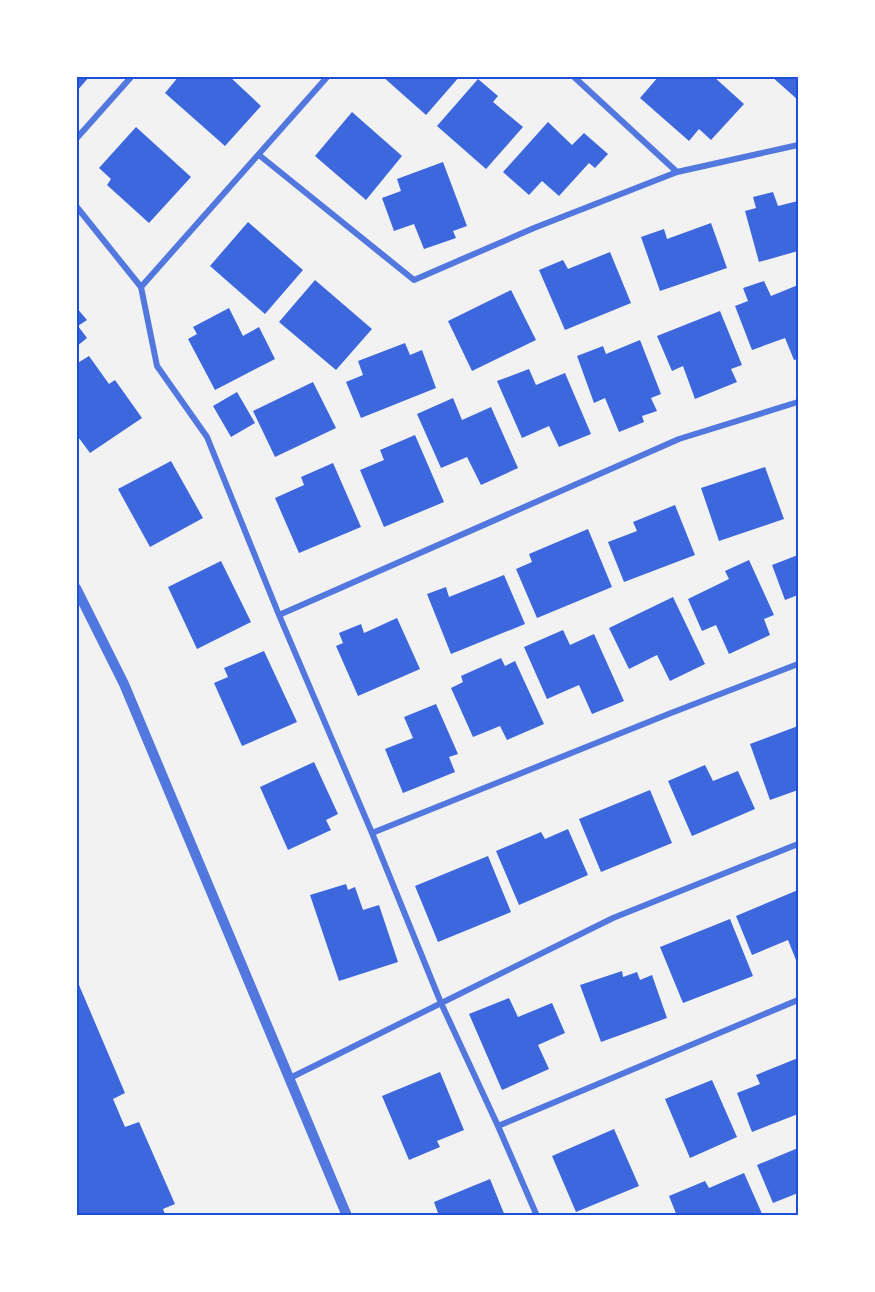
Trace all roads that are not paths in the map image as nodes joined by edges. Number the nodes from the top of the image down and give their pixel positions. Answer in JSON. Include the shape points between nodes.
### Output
{"nodes":[{"id":1,"x":132,"y":76,"type":"edge"},
{"id":2,"x":328,"y":76,"type":"edge"},
{"id":3,"x":573,"y":76,"type":"edge"},
{"id":4,"x":76,"y":139,"type":"edge"},
{"id":5,"x":798,"y":145,"type":"edge"},
{"id":6,"x":258,"y":155,"type":"junction"},
{"id":7,"x":677,"y":172,"type":"junction"},
{"id":8,"x":76,"y":206,"type":"edge"},
{"id":9,"x":141,"y":288,"type":"junction"},
{"id":10,"x":798,"y":402,"type":"edge"},
{"id":11,"x":76,"y":588,"type":"edge"},
{"id":12,"x":279,"y":615,"type":"junction"},
{"id":13,"x":798,"y":664,"type":"edge"},
{"id":14,"x":372,"y":833,"type":"junction"},
{"id":15,"x":798,"y":844,"type":"edge"},
{"id":16,"x":798,"y":1000,"type":"edge"},
{"id":17,"x":441,"y":1003,"type":"junction"},
{"id":18,"x":290,"y":1078,"type":"junction"},
{"id":19,"x":498,"y":1126,"type":"junction"},
{"id":20,"x":347,"y":1215,"type":"edge"},
{"id":21,"x":537,"y":1215,"type":"edge"}],
"edges":[{"from":1,"to":4,"type":"street"},
{"from":2,"to":6,"type":"street"},
{"from":3,"to":7,"type":"street"},
{"from":5,"to":7,"type":"street"},
{"from":6,"to":7,"type":"street","via":[[414,280]]},
{"from":6,"to":9,"type":"street"},
{"from":8,"to":9,"type":"street"},
{"from":9,"to":12,"type":"street","via":[[157,366],[207,436]]},
{"from":10,"to":12,"type":"street","via":[[679,439]]},
{"from":11,"to":18,"type":"street","via":[[124,684]]},
{"from":12,"to":14,"type":"street"},
{"from":13,"to":14,"type":"street"},
{"from":14,"to":17,"type":"street"},
{"from":15,"to":17,"type":"street","via":[[613,918]]},
{"from":16,"to":19,"type":"street"},
{"from":17,"to":18,"type":"street"},
{"from":17,"to":19,"type":"street"},
{"from":18,"to":20,"type":"street"},
{"from":19,"to":21,"type":"street"}]}
